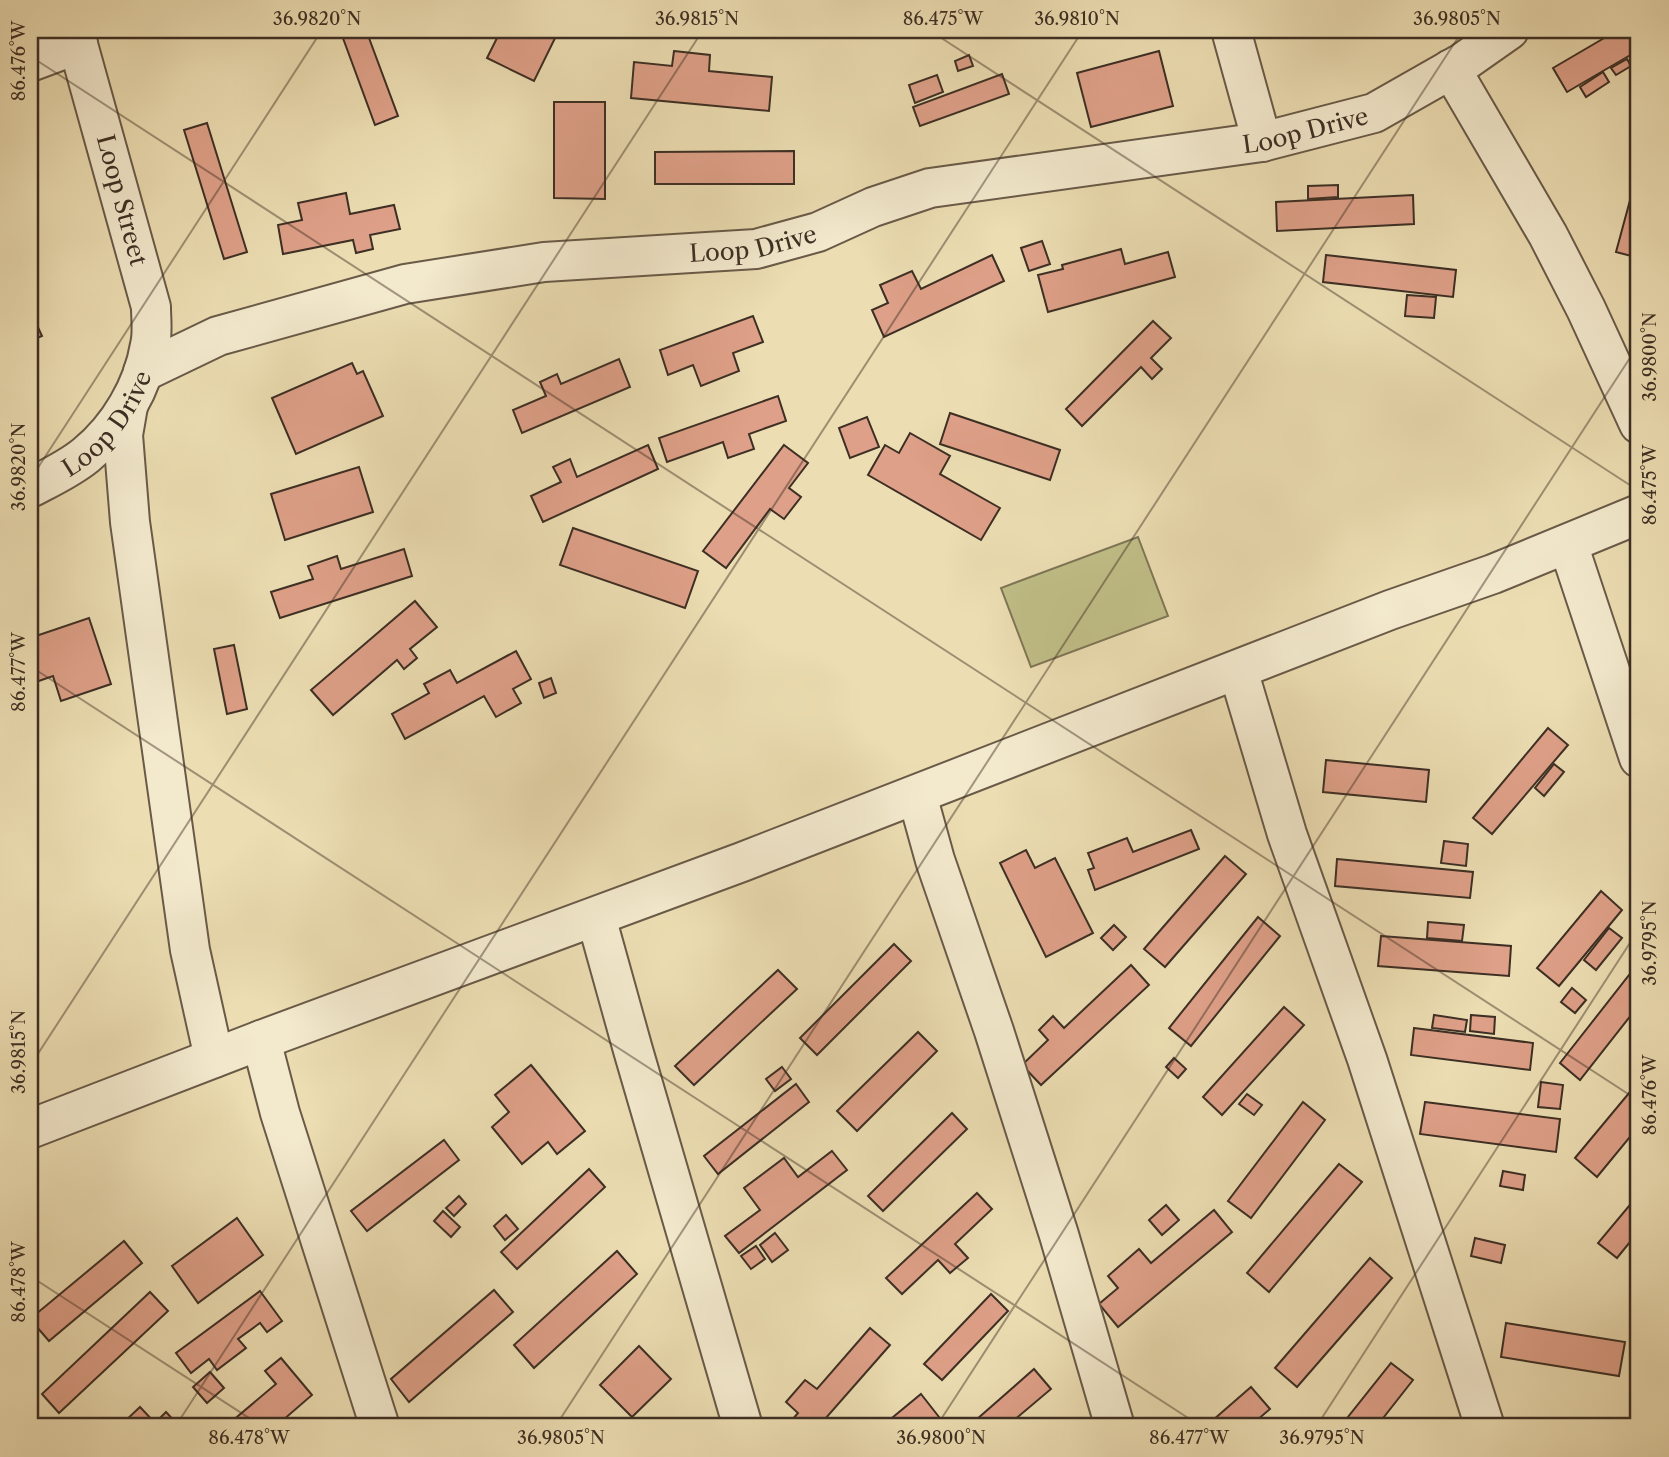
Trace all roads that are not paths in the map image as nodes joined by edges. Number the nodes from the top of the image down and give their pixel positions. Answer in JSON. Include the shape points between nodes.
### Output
{"nodes":[{"id":1,"x":1231,"y":30,"type":"edge"},
{"id":2,"x":1509,"y":30,"type":"edge"},
{"id":3,"x":76,"y":37,"type":"edge"},
{"id":4,"x":30,"y":62,"type":"edge"},
{"id":5,"x":1451,"y":69,"type":"junction"},
{"id":6,"x":1262,"y":142,"type":"junction"},
{"id":7,"x":143,"y":372,"type":"junction"},
{"id":8,"x":128,"y":406,"type":"junction"},
{"id":9,"x":1639,"y":424,"type":"edge"},
{"id":10,"x":30,"y":488,"type":"edge"},
{"id":11,"x":1639,"y":514,"type":"edge"},
{"id":12,"x":1568,"y":544,"type":"junction"},
{"id":13,"x":1238,"y":670,"type":"junction"},
{"id":14,"x":1639,"y":758,"type":"edge"},
{"id":15,"x":917,"y":795,"type":"junction"},
{"id":16,"x":597,"y":917,"type":"junction"},
{"id":17,"x":261,"y":1040,"type":"junction"},
{"id":18,"x":214,"y":1058,"type":"junction"},
{"id":19,"x":30,"y":1129,"type":"edge"},
{"id":20,"x":380,"y":1427,"type":"edge"},
{"id":21,"x":743,"y":1427,"type":"edge"},
{"id":22,"x":1115,"y":1427,"type":"edge"},
{"id":23,"x":1485,"y":1427,"type":"edge"}],
"edges":[{"from":1,"to":6,"type":"street"},
{"from":2,"to":5,"type":"street","name":"Loop Drive"},
{"from":3,"to":4,"type":"street"},
{"from":3,"to":7,"type":"street","name":"Loop Street","via":[[151,307],[151,343]]},
{"from":5,"to":6,"type":"street","name":"Loop Drive","via":[[1374,113]]},
{"from":5,"to":9,"type":"street","via":[[1548,235]]},
{"from":6,"to":7,"type":"street","name":"Loop Drive","via":[[930,188],[818,232],[756,248],[564,260],[405,284],[218,336]]},
{"from":7,"to":8,"type":"street","name":"Loop Drive"},
{"from":8,"to":10,"type":"street","name":"Loop Drive","via":[[86,455]]},
{"from":8,"to":18,"type":"street","via":[[123,448],[130,522],[190,950]]},
{"from":11,"to":12,"type":"street"},
{"from":12,"to":13,"type":"street"},
{"from":12,"to":14,"type":"street"},
{"from":13,"to":15,"type":"street"},
{"from":13,"to":23,"type":"street","via":[[1287,834],[1367,1059]]},
{"from":15,"to":16,"type":"street"},
{"from":15,"to":22,"type":"street","via":[[934,860],[1059,1235]]},
{"from":16,"to":17,"type":"street"},
{"from":16,"to":21,"type":"street"},
{"from":17,"to":18,"type":"street"},
{"from":17,"to":20,"type":"street"},
{"from":18,"to":19,"type":"street"}]}
